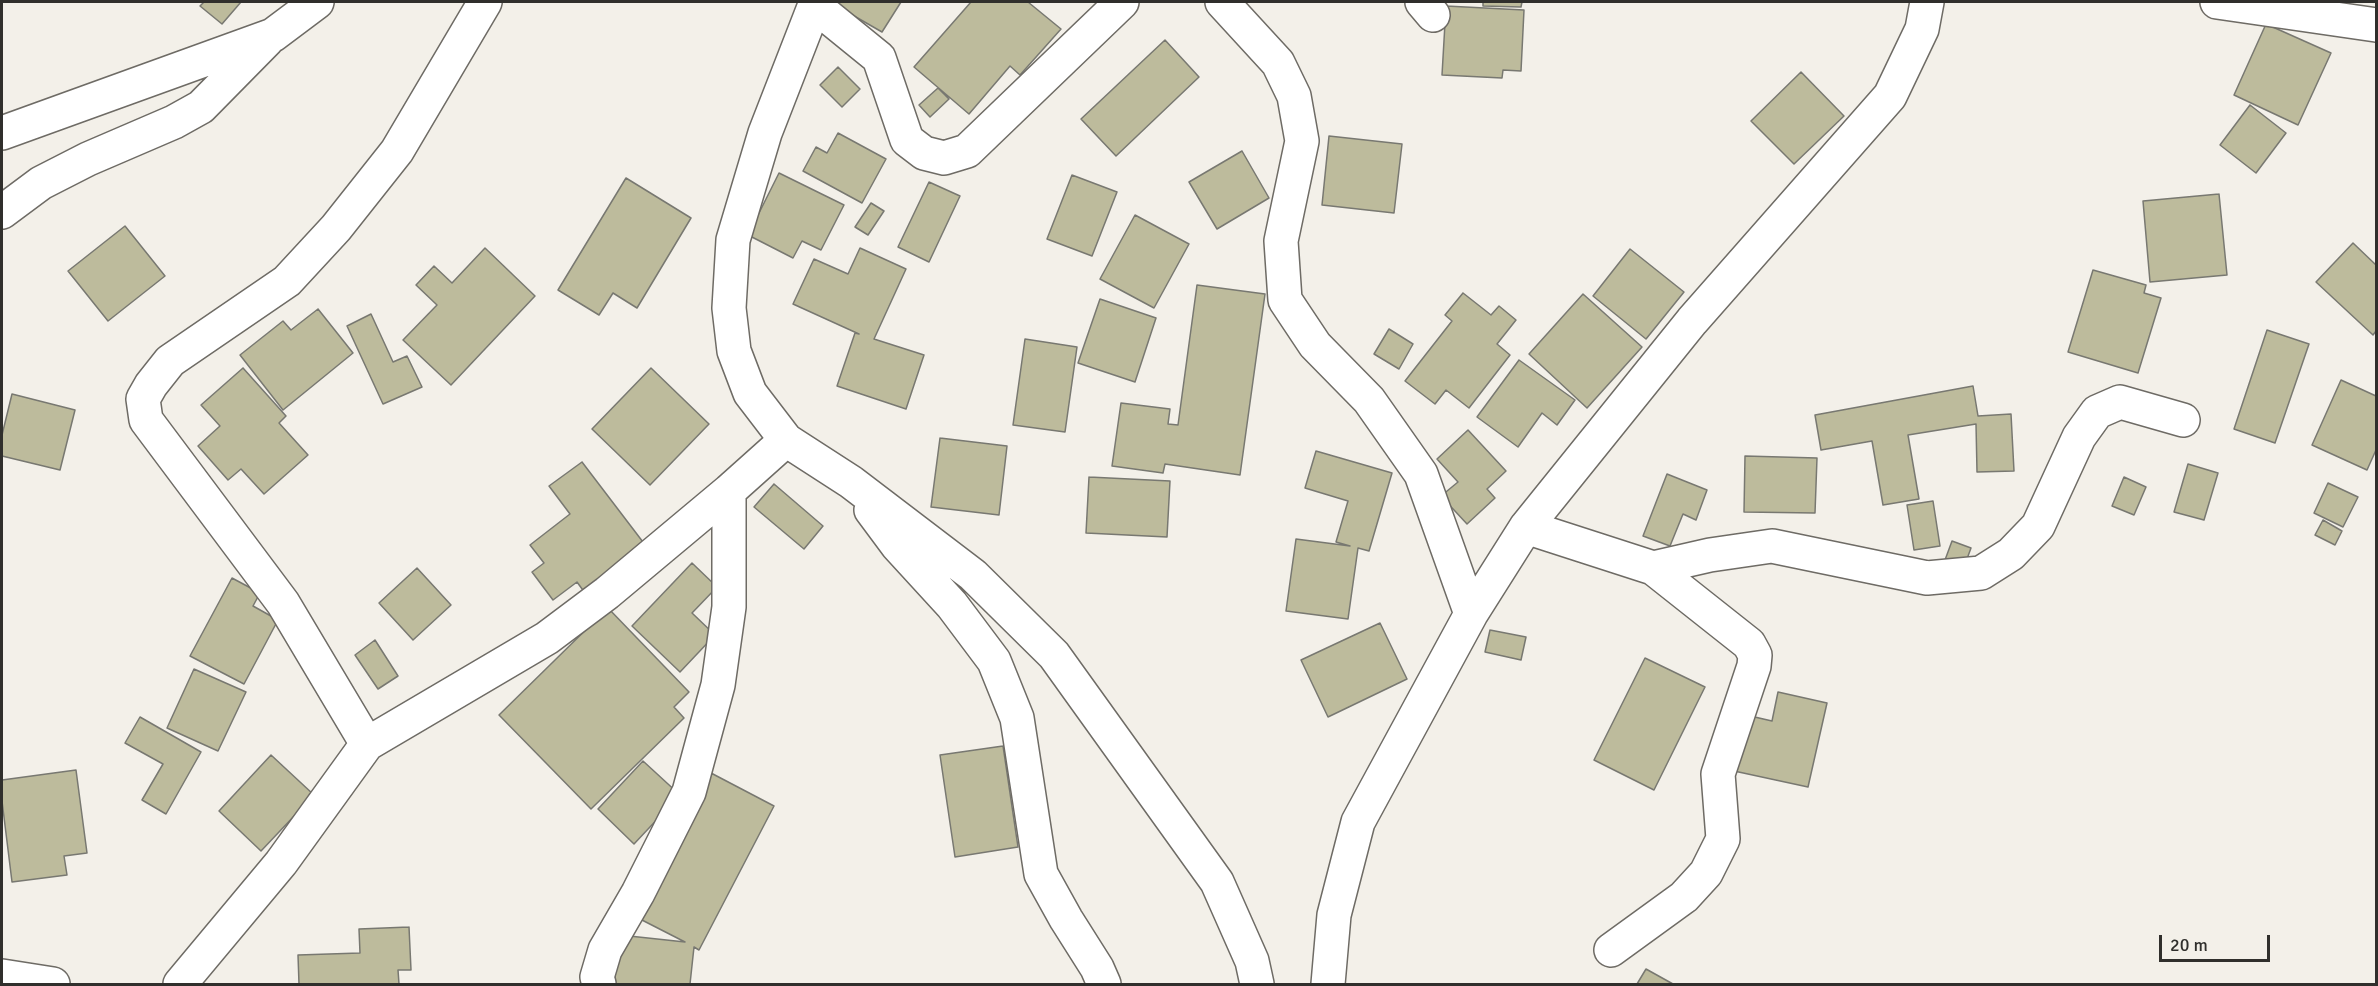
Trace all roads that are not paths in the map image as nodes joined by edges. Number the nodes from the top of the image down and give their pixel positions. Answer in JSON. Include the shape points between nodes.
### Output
{"nodes":[{"id":1,"x":317,"y":2,"type":"edge"},
{"id":2,"x":485,"y":2,"type":"edge"},
{"id":3,"x":1122,"y":2,"type":"edge"},
{"id":4,"x":1222,"y":2,"type":"edge"},
{"id":5,"x":1927,"y":2,"type":"edge"},
{"id":6,"x":2217,"y":2,"type":"edge"},
{"id":7,"x":815,"y":4,"type":"edge"},
{"id":8,"x":2376,"y":25,"type":"edge"},
{"id":9,"x":273,"y":35,"type":"junction"},
{"id":10,"x":2,"y":133,"type":"edge"},
{"id":11,"x":2,"y":212,"type":"edge"},
{"id":12,"x":2183,"y":420,"type":"dead end"},
{"id":13,"x":786,"y":440,"type":"junction"},
{"id":14,"x":851,"y":482,"type":"junction"},
{"id":15,"x":729,"y":491,"type":"junction"},
{"id":16,"x":1526,"y":526,"type":"junction"},
{"id":17,"x":1653,"y":568,"type":"junction"},
{"id":18,"x":1471,"y":614,"type":"junction"},
{"id":19,"x":367,"y":744,"type":"junction"},
{"id":20,"x":1611,"y":950,"type":"dead end"},
{"id":21,"x":2,"y":976,"type":"edge"},
{"id":22,"x":53,"y":984,"type":"edge"},
{"id":23,"x":180,"y":984,"type":"edge"},
{"id":24,"x":599,"y":984,"type":"edge"},
{"id":25,"x":1104,"y":984,"type":"edge"},
{"id":26,"x":1257,"y":984,"type":"edge"},
{"id":27,"x":1328,"y":984,"type":"edge"}],
"edges":[{"from":1,"to":9,"type":"street"},
{"from":2,"to":19,"type":"street","via":[[397,151],[336,228],[286,281],[170,361],[143,399],[146,420],[283,603]]},
{"from":3,"to":7,"type":"street","via":[[967,151],[944,158],[924,153],[907,140],[879,58]]},
{"from":4,"to":18,"type":"street","via":[[1278,63],[1294,96],[1302,141],[1281,241],[1285,300],[1315,345],[1369,400],[1421,474]]},
{"from":5,"to":16,"type":"street","via":[[1922,29],[1890,96],[1692,321]]},
{"from":6,"to":8,"type":"street"},
{"from":7,"to":13,"type":"street","via":[[765,134],[733,240],[729,308],[734,351],[750,393]]},
{"from":9,"to":10,"type":"street"},
{"from":9,"to":11,"type":"street","via":[[201,107],[41,183]]},
{"from":12,"to":17,"type":"street","via":[[2120,402],[2097,412],[2079,437],[2038,526],[2011,554],[1981,573],[1927,578],[1772,546]]},
{"from":13,"to":14,"type":"street"},
{"from":13,"to":15,"type":"street"},
{"from":14,"to":25,"type":"street","via":[[897,545],[952,605],[994,661],[1017,718],[1041,874]]},
{"from":14,"to":26,"type":"street","via":[[973,575],[1054,655],[1217,882],[1252,961]]},
{"from":15,"to":19,"type":"street","via":[[547,638]]},
{"from":15,"to":24,"type":"street","via":[[729,607],[718,685],[689,792],[605,950],[597,977]]},
{"from":16,"to":17,"type":"street"},
{"from":16,"to":18,"type":"street"},
{"from":17,"to":20,"type":"street","via":[[1749,644],[1755,655],[1754,666],[1718,774],[1723,839],[1706,873],[1684,897]]},
{"from":18,"to":27,"type":"street","via":[[1358,822],[1334,915]]},
{"from":19,"to":23,"type":"street","via":[[281,862]]},
{"from":21,"to":22,"type":"street"}]}
